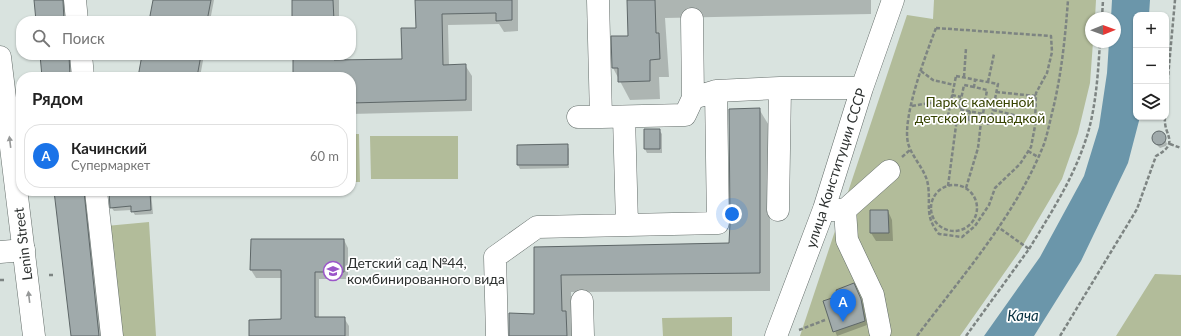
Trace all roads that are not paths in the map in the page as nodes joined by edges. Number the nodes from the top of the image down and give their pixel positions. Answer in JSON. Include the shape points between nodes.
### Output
{"nodes":[{"id":1,"x":75,"y":0,"type":"edge"},
{"id":2,"x":598,"y":0,"type":"edge"},
{"id":3,"x":893,"y":0,"type":"edge"},
{"id":4,"x":77,"y":16,"type":"edge"},
{"id":5,"x":692,"y":19,"type":"dead end"},
{"id":6,"x":0,"y":56,"type":"edge"},
{"id":7,"x":81,"y":60,"type":"edge"},
{"id":8,"x":83,"y":72,"type":"edge"},
{"id":9,"x":780,"y":88,"type":"junction"},
{"id":10,"x":862,"y":88,"type":"junction"},
{"id":11,"x":716,"y":90,"type":"junction"},
{"id":12,"x":693,"y":98,"type":"junction"},
{"id":13,"x":578,"y":117,"type":"dead end"},
{"id":14,"x":601,"y":117,"type":"junction"},
{"id":15,"x":624,"y":117,"type":"junction"},
{"id":16,"x":889,"y":171,"type":"dead end"},
{"id":17,"x":16,"y":185,"type":"edge"},
{"id":18,"x":17,"y":196,"type":"edge"},
{"id":19,"x":97,"y":196,"type":"edge"},
{"id":20,"x":824,"y":209,"type":"junction"},
{"id":21,"x":778,"y":210,"type":"dead end"},
{"id":22,"x":846,"y":210,"type":"junction"},
{"id":23,"x":627,"y":224,"type":"junction"},
{"id":24,"x":24,"y":250,"type":"junction"},
{"id":25,"x":0,"y":252,"type":"edge"},
{"id":26,"x":582,"y":301,"type":"dead end"},
{"id":27,"x":880,"y":332,"type":"dead end"},
{"id":28,"x":34,"y":336,"type":"edge"},
{"id":29,"x":112,"y":336,"type":"edge"},
{"id":30,"x":497,"y":336,"type":"edge"},
{"id":31,"x":583,"y":336,"type":"edge"},
{"id":32,"x":776,"y":336,"type":"edge"}],
"edges":[{"from":1,"to":4,"type":"street"},
{"from":2,"to":14,"type":"street"},
{"from":3,"to":10,"type":"street","name":"улица Конституции СССР"},
{"from":5,"to":12,"type":"street"},
{"from":17,"to":6,"type":"street","name":"Lenin Street","one_way":true},
{"from":7,"to":8,"type":"street"},
{"from":9,"to":10,"type":"street"},
{"from":9,"to":11,"type":"street"},
{"from":9,"to":21,"type":"street"},
{"from":10,"to":20,"type":"street","name":"улица Конституции СССР"},
{"from":11,"to":12,"type":"street"},
{"from":11,"to":23,"type":"street","via":[[718,223]]},
{"from":12,"to":15,"type":"street","via":[[685,115]]},
{"from":13,"to":14,"type":"street"},
{"from":14,"to":15,"type":"street"},
{"from":15,"to":23,"type":"street"},
{"from":16,"to":22,"type":"street"},
{"from":24,"to":18,"type":"street","name":"Lenin Street","one_way":true},
{"from":19,"to":29,"type":"street"},
{"from":20,"to":22,"type":"street"},
{"from":20,"to":32,"type":"street","name":"улица Конституции СССР"},
{"from":22,"to":27,"type":"street","via":[[847,240],[873,295]]},
{"from":23,"to":30,"type":"street","via":[[537,227],[495,257]]},
{"from":24,"to":25,"type":"street"},
{"from":28,"to":24,"type":"street","name":"Lenin Street","one_way":true},
{"from":26,"to":31,"type":"street"}]}
